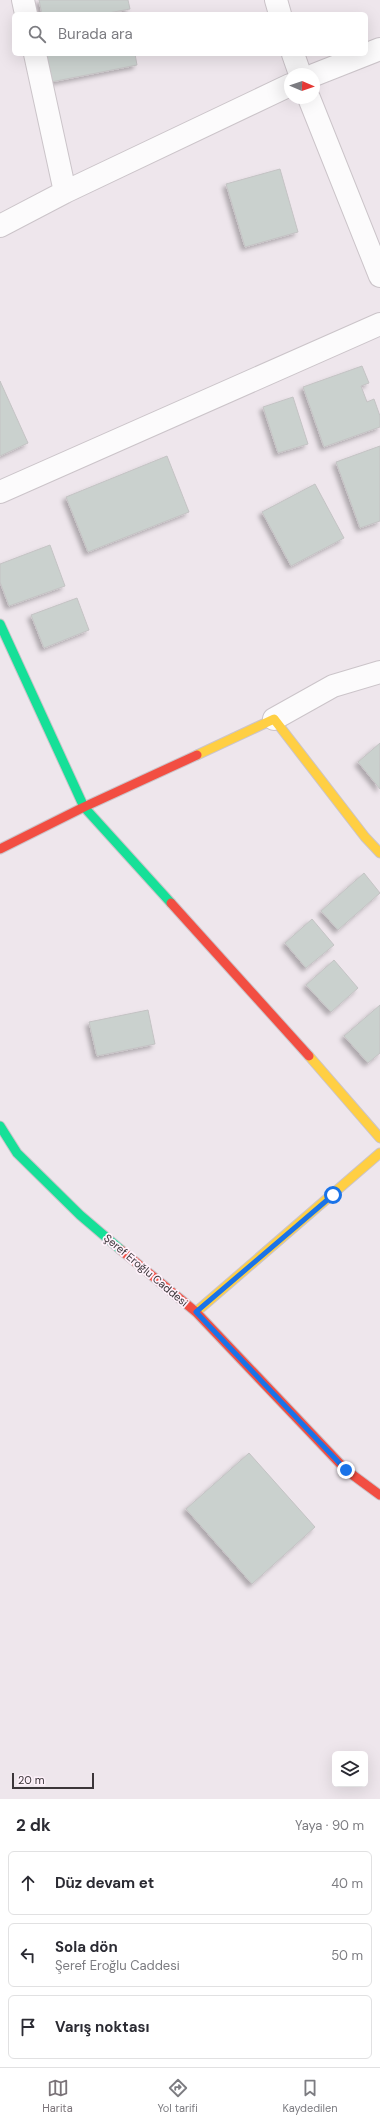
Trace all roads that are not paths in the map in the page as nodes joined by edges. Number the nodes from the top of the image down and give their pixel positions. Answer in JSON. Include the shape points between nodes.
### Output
{"nodes":[{"id":1,"x":23,"y":0,"type":"edge"},
{"id":2,"x":276,"y":0,"type":"edge"},
{"id":3,"x":26,"y":12,"type":"edge"},
{"id":4,"x":279,"y":12,"type":"edge"},
{"id":5,"x":380,"y":48,"type":"edge"},
{"id":6,"x":368,"y":53,"type":"edge"},
{"id":7,"x":35,"y":56,"type":"edge"},
{"id":8,"x":294,"y":56,"type":"edge"},
{"id":9,"x":360,"y":56,"type":"edge"},
{"id":10,"x":298,"y":68,"type":"edge"},
{"id":11,"x":320,"y":73,"type":"edge"},
{"id":12,"x":284,"y":88,"type":"edge"},
{"id":13,"x":311,"y":104,"type":"edge"},
{"id":14,"x":65,"y":192,"type":"junction"},
{"id":15,"x":0,"y":226,"type":"edge"},
{"id":16,"x":380,"y":276,"type":"edge"},
{"id":17,"x":380,"y":324,"type":"edge"},
{"id":18,"x":0,"y":492,"type":"edge"},
{"id":19,"x":0,"y":624,"type":"edge"},
{"id":20,"x":380,"y":672,"type":"edge"},
{"id":21,"x":274,"y":719,"type":"junction"},
{"id":22,"x":84,"y":808,"type":"junction"},
{"id":23,"x":0,"y":849,"type":"edge"},
{"id":24,"x":380,"y":853,"type":"edge"},
{"id":25,"x":0,"y":1126,"type":"edge"},
{"id":26,"x":380,"y":1138,"type":"edge"},
{"id":27,"x":380,"y":1152,"type":"edge"},
{"id":28,"x":196,"y":1312,"type":"junction"},
{"id":29,"x":380,"y":1495,"type":"edge"}],
"edges":[{"from":1,"to":3,"type":"street"},
{"from":2,"to":4,"type":"street"},
{"from":5,"to":6,"type":"street"},
{"from":7,"to":14,"type":"street"},
{"from":8,"to":10,"type":"street"},
{"from":9,"to":11,"type":"street"},
{"from":12,"to":14,"type":"street"},
{"from":13,"to":16,"type":"street"},
{"from":14,"to":15,"type":"street"},
{"from":17,"to":18,"type":"street"},
{"from":19,"to":22,"type":"street"},
{"from":20,"to":21,"type":"street","via":[[333,686]]},
{"from":21,"to":22,"type":"street"},
{"from":21,"to":24,"type":"street","via":[[365,838]]},
{"from":22,"to":23,"type":"street"},
{"from":22,"to":26,"type":"street","via":[[280,1022]]},
{"from":25,"to":28,"type":"street","name":"Şeref Eroğlu Caddesi","via":[[17,1153],[80,1215]]},
{"from":27,"to":28,"type":"street"},
{"from":28,"to":29,"type":"street","name":"Şeref Eroğlu Caddesi","via":[[346,1470]]}]}
